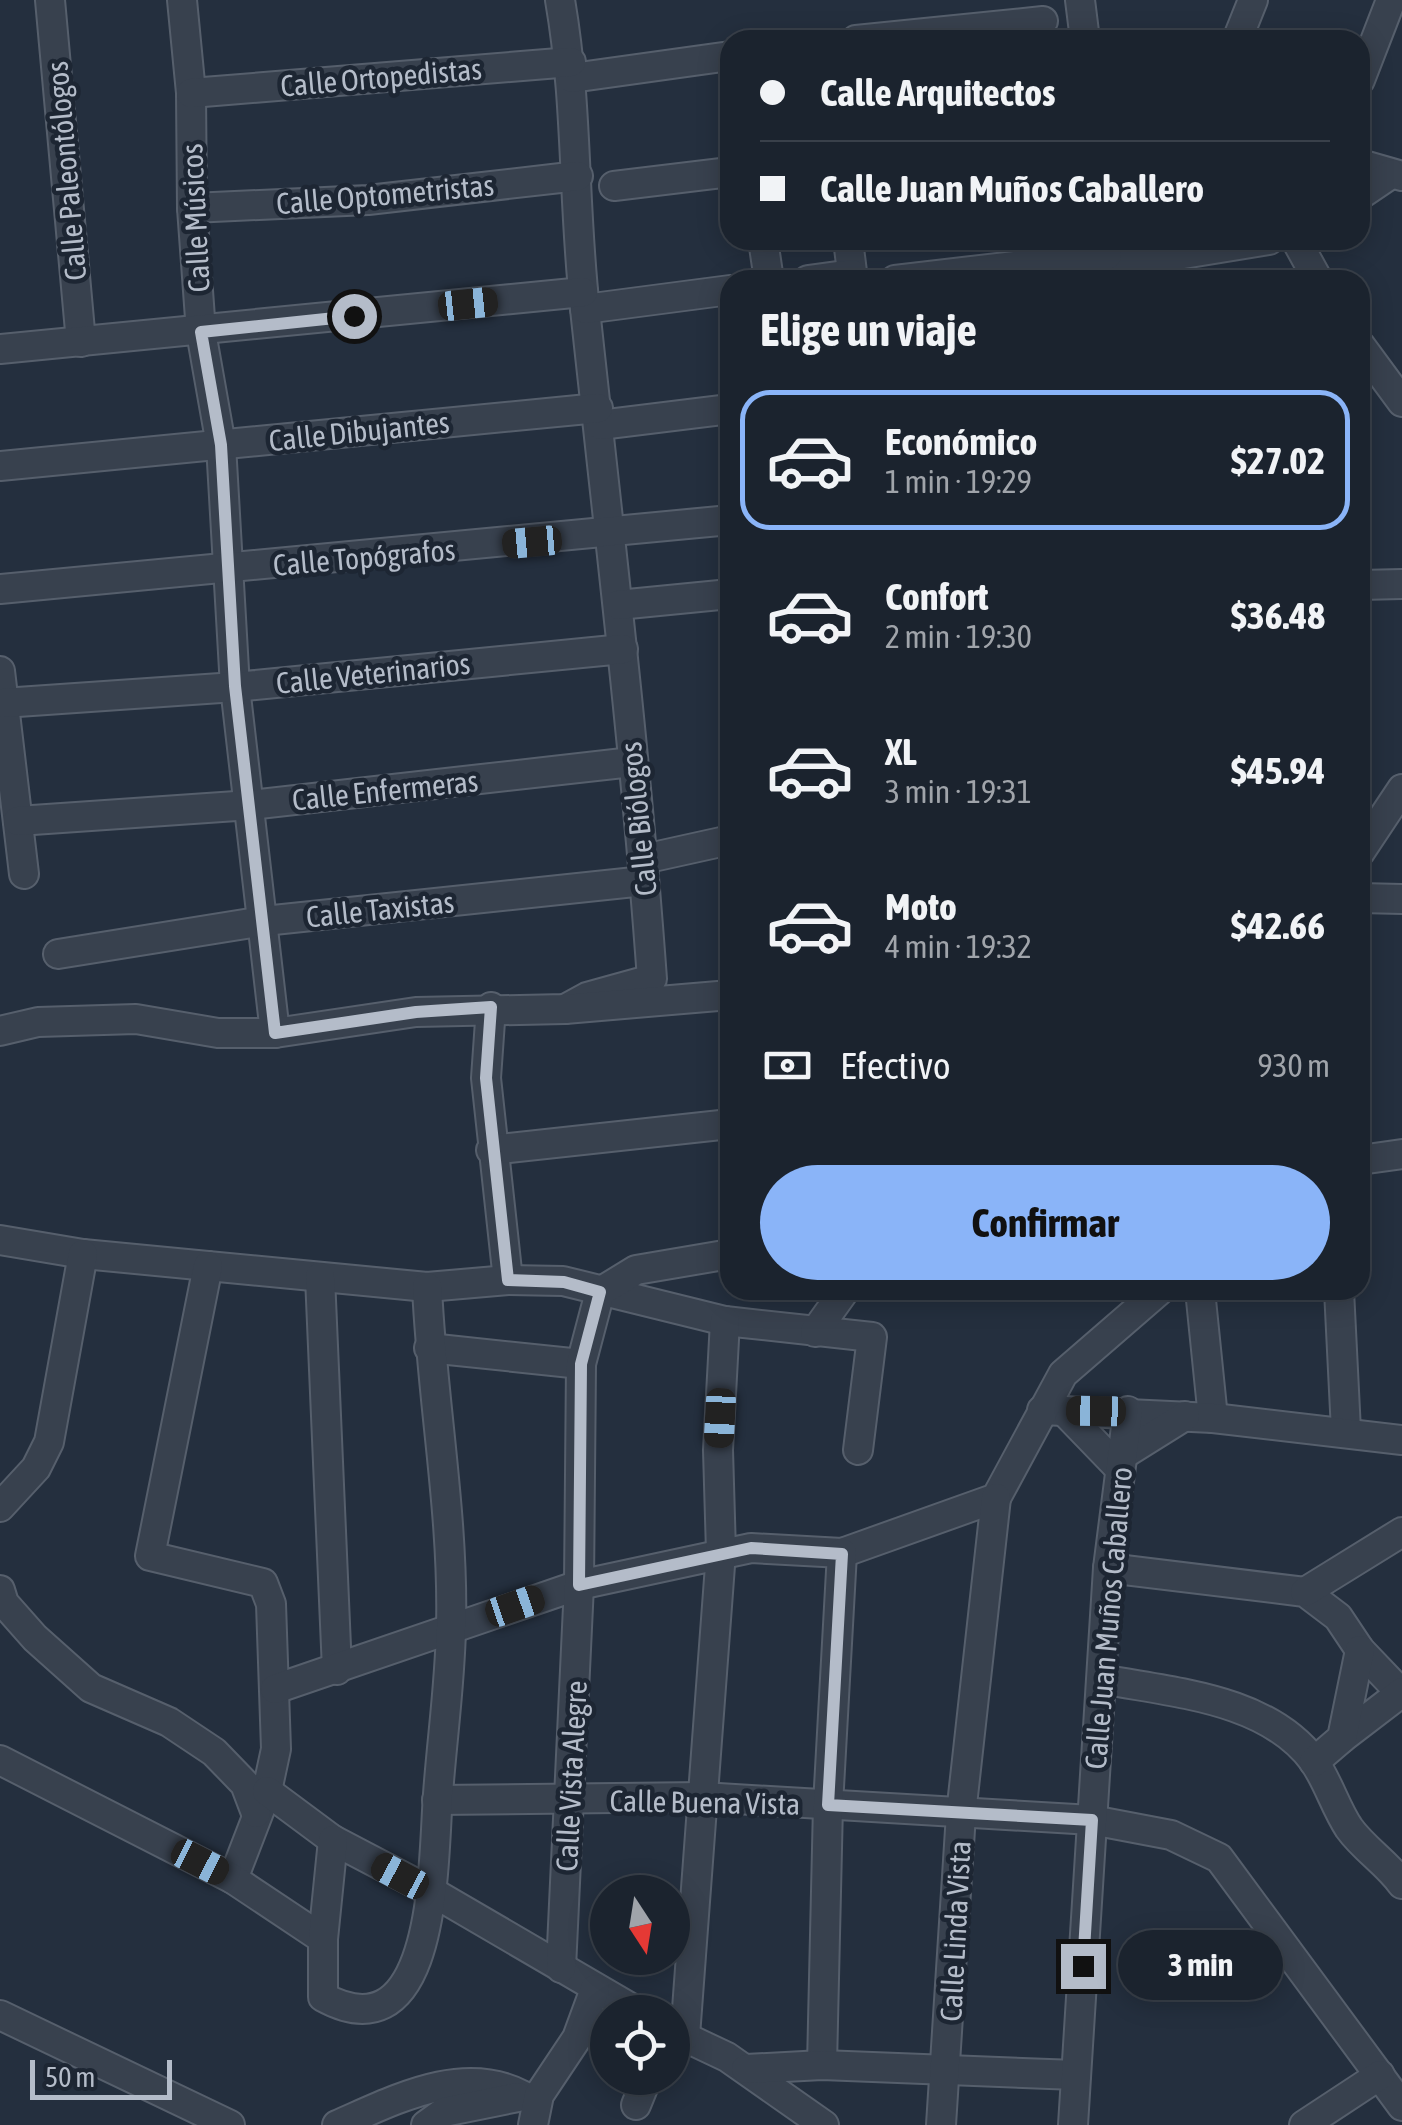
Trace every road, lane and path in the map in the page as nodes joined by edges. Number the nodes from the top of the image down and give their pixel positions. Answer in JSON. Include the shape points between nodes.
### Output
{"nodes":[{"id":1,"x":50,"y":0,"type":"edge"},
{"id":2,"x":182,"y":0,"type":"edge"},
{"id":3,"x":560,"y":0,"type":"edge"},
{"id":4,"x":1080,"y":0,"type":"edge"},
{"id":5,"x":1100,"y":0,"type":"edge"},
{"id":6,"x":1253,"y":0,"type":"edge"},
{"id":7,"x":1391,"y":0,"type":"edge"},
{"id":8,"x":1043,"y":20,"type":"edge"},
{"id":9,"x":950,"y":30,"type":"edge"},
{"id":10,"x":1083,"y":30,"type":"edge"},
{"id":11,"x":1087,"y":30,"type":"edge"},
{"id":12,"x":1241,"y":30,"type":"edge"},
{"id":13,"x":1370,"y":54,"type":"edge"},
{"id":14,"x":720,"y":57,"type":"edge"},
{"id":15,"x":571,"y":70,"type":"junction"},
{"id":16,"x":191,"y":93,"type":"junction"},
{"id":17,"x":1370,"y":167,"type":"edge"},
{"id":18,"x":720,"y":173,"type":"edge"},
{"id":19,"x":1396,"y":175,"type":"edge"},
{"id":20,"x":578,"y":176,"type":"junction"},
{"id":21,"x":614,"y":186,"type":"dead end"},
{"id":22,"x":1370,"y":189,"type":"edge"},
{"id":23,"x":192,"y":208,"type":"junction"},
{"id":24,"x":1194,"y":250,"type":"edge"},
{"id":25,"x":1064,"y":260,"type":"edge"},
{"id":26,"x":1119,"y":260,"type":"edge"},
{"id":27,"x":979,"y":270,"type":"edge"},
{"id":28,"x":720,"y":291,"type":"edge"},
{"id":29,"x":584,"y":301,"type":"junction"},
{"id":30,"x":201,"y":332,"type":"junction"},
{"id":31,"x":81,"y":342,"type":"junction"},
{"id":32,"x":0,"y":349,"type":"edge"},
{"id":33,"x":1370,"y":359,"type":"edge"},
{"id":34,"x":1402,"y":402,"type":"edge"},
{"id":35,"x":720,"y":410,"type":"edge"},
{"id":36,"x":599,"y":416,"type":"junction"},
{"id":37,"x":221,"y":445,"type":"junction"},
{"id":38,"x":0,"y":466,"type":"edge"},
{"id":39,"x":720,"y":521,"type":"edge"},
{"id":40,"x":609,"y":534,"type":"junction"},
{"id":41,"x":226,"y":570,"type":"junction"},
{"id":42,"x":1402,"y":584,"type":"edge"},
{"id":43,"x":1370,"y":585,"type":"edge"},
{"id":44,"x":0,"y":590,"type":"edge"},
{"id":45,"x":720,"y":595,"type":"edge"},
{"id":46,"x":618,"y":605,"type":"junction"},
{"id":47,"x":623,"y":649,"type":"junction"},
{"id":48,"x":0,"y":671,"type":"edge"},
{"id":49,"x":235,"y":686,"type":"junction"},
{"id":50,"x":3,"y":703,"type":"junction"},
{"id":51,"x":632,"y":762,"type":"junction"},
{"id":52,"x":1402,"y":789,"type":"edge"},
{"id":53,"x":250,"y":805,"type":"junction"},
{"id":54,"x":18,"y":822,"type":"junction"},
{"id":55,"x":1370,"y":837,"type":"edge"},
{"id":56,"x":720,"y":843,"type":"edge"},
{"id":57,"x":644,"y":870,"type":"junction"},
{"id":58,"x":24,"y":874,"type":"dead end"},
{"id":59,"x":1370,"y":898,"type":"edge"},
{"id":60,"x":1402,"y":898,"type":"edge"},
{"id":61,"x":264,"y":921,"type":"junction"},
{"id":62,"x":58,"y":954,"type":"dead end"},
{"id":63,"x":720,"y":996,"type":"edge"},
{"id":64,"x":491,"y":1007,"type":"junction"},
{"id":65,"x":565,"y":1009,"type":"junction"},
{"id":66,"x":0,"y":1030,"type":"edge"},
{"id":67,"x":275,"y":1033,"type":"junction"},
{"id":68,"x":720,"y":1125,"type":"edge"},
{"id":69,"x":491,"y":1150,"type":"junction"},
{"id":70,"x":1402,"y":1154,"type":"edge"},
{"id":71,"x":1370,"y":1159,"type":"edge"},
{"id":72,"x":0,"y":1240,"type":"edge"},
{"id":73,"x":83,"y":1254,"type":"junction"},
{"id":74,"x":720,"y":1256,"type":"edge"},
{"id":75,"x":208,"y":1266,"type":"junction"},
{"id":76,"x":320,"y":1277,"type":"junction"},
{"id":77,"x":508,"y":1280,"type":"junction"},
{"id":78,"x":427,"y":1287,"type":"junction"},
{"id":79,"x":600,"y":1292,"type":"junction"},
{"id":80,"x":839,"y":1300,"type":"edge"},
{"id":81,"x":1148,"y":1300,"type":"edge"},
{"id":82,"x":1200,"y":1300,"type":"edge"},
{"id":83,"x":1339,"y":1300,"type":"edge"},
{"id":84,"x":726,"y":1321,"type":"junction"},
{"id":85,"x":816,"y":1332,"type":"junction"},
{"id":86,"x":430,"y":1348,"type":"junction"},
{"id":87,"x":581,"y":1364,"type":"junction"},
{"id":88,"x":1053,"y":1410,"type":"junction"},
{"id":89,"x":1128,"y":1412,"type":"junction"},
{"id":90,"x":1199,"y":1417,"type":"junction"},
{"id":91,"x":1346,"y":1431,"type":"junction"},
{"id":92,"x":1402,"y":1440,"type":"edge"},
{"id":93,"x":858,"y":1450,"type":"dead end"},
{"id":94,"x":1120,"y":1462,"type":"junction"},
{"id":95,"x":996,"y":1498,"type":"junction"},
{"id":96,"x":0,"y":1507,"type":"edge"},
{"id":97,"x":1402,"y":1532,"type":"edge"},
{"id":98,"x":842,"y":1554,"type":"junction"},
{"id":99,"x":720,"y":1563,"type":"junction"},
{"id":100,"x":1350,"y":1567,"type":"junction"},
{"id":101,"x":1108,"y":1568,"type":"junction"},
{"id":102,"x":579,"y":1585,"type":"junction"},
{"id":103,"x":0,"y":1590,"type":"edge"},
{"id":104,"x":1305,"y":1592,"type":"junction"},
{"id":105,"x":1338,"y":1617,"type":"junction"},
{"id":106,"x":452,"y":1628,"type":"junction"},
{"id":107,"x":1360,"y":1650,"type":"junction"},
{"id":108,"x":337,"y":1670,"type":"junction"},
{"id":109,"x":1102,"y":1679,"type":"junction"},
{"id":110,"x":275,"y":1689,"type":"junction"},
{"id":111,"x":1401,"y":1692,"type":"edge"},
{"id":112,"x":1342,"y":1738,"type":"junction"},
{"id":113,"x":0,"y":1760,"type":"edge"},
{"id":114,"x":1314,"y":1762,"type":"junction"},
{"id":115,"x":702,"y":1797,"type":"junction"},
{"id":116,"x":437,"y":1800,"type":"junction"},
{"id":117,"x":570,"y":1800,"type":"junction"},
{"id":118,"x":261,"y":1802,"type":"junction"},
{"id":119,"x":828,"y":1805,"type":"junction"},
{"id":120,"x":961,"y":1814,"type":"junction"},
{"id":121,"x":1092,"y":1820,"type":"junction"},
{"id":122,"x":333,"y":1840,"type":"junction"},
{"id":123,"x":1397,"y":1867,"type":"edge"},
{"id":124,"x":233,"y":1879,"type":"junction"},
{"id":125,"x":434,"y":1893,"type":"junction"},
{"id":126,"x":323,"y":1939,"type":"junction"},
{"id":127,"x":561,"y":1968,"type":"junction"},
{"id":128,"x":595,"y":1990,"type":"junction"},
{"id":129,"x":605,"y":1995,"type":"edge"},
{"id":130,"x":683,"y":1995,"type":"edge"},
{"id":131,"x":0,"y":2015,"type":"edge"},
{"id":132,"x":690,"y":2040,"type":"edge"},
{"id":133,"x":822,"y":2065,"type":"junction"},
{"id":134,"x":746,"y":2069,"type":"junction"},
{"id":135,"x":948,"y":2070,"type":"junction"},
{"id":136,"x":1076,"y":2075,"type":"junction"},
{"id":137,"x":1380,"y":2075,"type":"junction"},
{"id":138,"x":640,"y":2095,"type":"edge"},
{"id":139,"x":532,"y":2096,"type":"junction"},
{"id":140,"x":636,"y":2104,"type":"dead end"},
{"id":141,"x":1402,"y":2106,"type":"edge"},
{"id":142,"x":820,"y":2124,"type":"edge"},
{"id":143,"x":230,"y":2125,"type":"edge"},
{"id":144,"x":337,"y":2125,"type":"edge"},
{"id":145,"x":426,"y":2125,"type":"edge"},
{"id":146,"x":533,"y":2125,"type":"edge"},
{"id":147,"x":942,"y":2125,"type":"edge"},
{"id":148,"x":1072,"y":2125,"type":"edge"},
{"id":149,"x":1304,"y":2125,"type":"edge"}],
"edges":[{"from":1,"to":31,"type":"street","name":"Calle Paleontólogos"},
{"from":2,"to":16,"type":"street","name":"Calle Músicos"},
{"from":3,"to":15,"type":"street","name":"Calle Biólogos"},
{"from":4,"to":10,"type":"street"},
{"from":5,"to":11,"type":"street"},
{"from":6,"to":12,"type":"street"},
{"from":7,"to":13,"type":"street"},
{"from":8,"to":9,"type":"street"},
{"from":14,"to":15,"type":"street","name":"Calle Ortopedistas"},
{"from":15,"to":16,"type":"street","name":"Calle Ortopedistas"},
{"from":15,"to":20,"type":"street","name":"Calle Biólogos"},
{"from":16,"to":23,"type":"street","name":"Calle Músicos"},
{"from":17,"to":19,"type":"street"},
{"from":18,"to":21,"type":"street"},
{"from":19,"to":22,"type":"street"},
{"from":20,"to":23,"type":"street","name":"Calle Optometristas","via":[[368,200]]},
{"from":20,"to":29,"type":"street","name":"Calle Biólogos"},
{"from":23,"to":30,"type":"street","name":"Calle Músicos"},
{"from":24,"to":26,"type":"street"},
{"from":25,"to":26,"type":"street"},
{"from":25,"to":27,"type":"street"},
{"from":28,"to":29,"type":"street"},
{"from":29,"to":30,"type":"street"},
{"from":29,"to":36,"type":"street","name":"Calle Biólogos"},
{"from":30,"to":31,"type":"street"},
{"from":30,"to":37,"type":"street","name":"Calle Músicos"},
{"from":31,"to":32,"type":"street"},
{"from":33,"to":34,"type":"street"},
{"from":35,"to":36,"type":"street","name":"Calle Dibujantes"},
{"from":36,"to":37,"type":"street","name":"Calle Dibujantes"},
{"from":36,"to":40,"type":"street","name":"Calle Biólogos"},
{"from":37,"to":38,"type":"street","name":"Calle Dibujantes"},
{"from":37,"to":41,"type":"street","name":"Calle Músicos"},
{"from":39,"to":40,"type":"street","name":"Calle Topógrafos"},
{"from":40,"to":41,"type":"street","name":"Calle Topógrafos"},
{"from":40,"to":46,"type":"street","name":"Calle Biólogos"},
{"from":41,"to":44,"type":"street","name":"Calle Topógrafos"},
{"from":41,"to":49,"type":"street","name":"Calle Músicos"},
{"from":42,"to":43,"type":"street"},
{"from":45,"to":46,"type":"street"},
{"from":46,"to":47,"type":"street","name":"Calle Biólogos"},
{"from":47,"to":49,"type":"street","name":"Calle Veterinarios"},
{"from":47,"to":51,"type":"street","name":"Calle Biólogos"},
{"from":48,"to":50,"type":"street"},
{"from":49,"to":50,"type":"street","name":"Calle Veterinarios"},
{"from":49,"to":53,"type":"street","name":"Calle Músicos"},
{"from":50,"to":54,"type":"street"},
{"from":51,"to":53,"type":"street","name":"Calle Enfermeras"},
{"from":51,"to":57,"type":"street","name":"Calle Biólogos"},
{"from":52,"to":55,"type":"street"},
{"from":53,"to":54,"type":"street","name":"Calle Enfermeras"},
{"from":53,"to":61,"type":"street","name":"Calle Músicos"},
{"from":54,"to":58,"type":"street"},
{"from":56,"to":57,"type":"street","name":"Calle Taxistas"},
{"from":57,"to":61,"type":"street","name":"Calle Taxistas"},
{"from":57,"to":65,"type":"street","name":"Calle Biólogos","via":[[652,980]]},
{"from":59,"to":60,"type":"street"},
{"from":61,"to":62,"type":"street","name":"Calle Taxistas"},
{"from":61,"to":67,"type":"street","name":"Calle Músicos"},
{"from":63,"to":65,"type":"street"},
{"from":64,"to":65,"type":"street","name":"Calle Biólogos"},
{"from":64,"to":67,"type":"street","name":"Calle Biólogos"},
{"from":64,"to":69,"type":"street"},
{"from":66,"to":67,"type":"street","name":"Calle Biólogos","via":[[136,1019],[218,1033]]},
{"from":68,"to":69,"type":"street"},
{"from":69,"to":77,"type":"street"},
{"from":70,"to":71,"type":"street"},
{"from":72,"to":73,"type":"street"},
{"from":73,"to":75,"type":"street"},
{"from":73,"to":96,"type":"street","via":[[49,1442],[36,1468]]},
{"from":74,"to":79,"type":"street","via":[[636,1270]]},
{"from":75,"to":76,"type":"street"},
{"from":75,"to":110,"type":"street","via":[[150,1556],[263,1583],[271,1604]]},
{"from":76,"to":78,"type":"street"},
{"from":76,"to":108,"type":"street"},
{"from":77,"to":78,"type":"street"},
{"from":77,"to":79,"type":"street","via":[[564,1282]]},
{"from":78,"to":86,"type":"street"},
{"from":79,"to":84,"type":"street"},
{"from":79,"to":87,"type":"street"},
{"from":80,"to":85,"type":"street"},
{"from":81,"to":88,"type":"street","via":[[1063,1374]]},
{"from":82,"to":90,"type":"street"},
{"from":83,"to":91,"type":"street"},
{"from":84,"to":85,"type":"street"},
{"from":84,"to":99,"type":"street"},
{"from":85,"to":93,"type":"street","via":[[872,1337]]},
{"from":86,"to":87,"type":"street"},
{"from":86,"to":106,"type":"street"},
{"from":87,"to":102,"type":"street"},
{"from":88,"to":89,"type":"street"},
{"from":88,"to":94,"type":"street"},
{"from":88,"to":95,"type":"street"},
{"from":89,"to":90,"type":"street"},
{"from":89,"to":94,"type":"street","name":"Calle Juan Muños Caballero"},
{"from":90,"to":91,"type":"street"},
{"from":90,"to":94,"type":"street"},
{"from":91,"to":92,"type":"street"},
{"from":94,"to":101,"type":"street","name":"Calle Juan Muños Caballero"},
{"from":95,"to":98,"type":"street"},
{"from":95,"to":120,"type":"street","name":"Calle Linda Vista"},
{"from":97,"to":100,"type":"street"},
{"from":98,"to":99,"type":"street","via":[[751,1548]]},
{"from":98,"to":119,"type":"street"},
{"from":99,"to":102,"type":"street"},
{"from":99,"to":115,"type":"street"},
{"from":100,"to":104,"type":"street"},
{"from":100,"to":105,"type":"street"},
{"from":101,"to":104,"type":"street"},
{"from":101,"to":109,"type":"street","name":"Calle Juan Muños Caballero"},
{"from":102,"to":106,"type":"street"},
{"from":102,"to":117,"type":"street","name":"Calle Vista Alegre"},
{"from":103,"to":118,"type":"street","via":[[35,1638],[91,1688],[170,1722],[214,1752]]},
{"from":104,"to":105,"type":"street"},
{"from":105,"to":107,"type":"street"},
{"from":106,"to":108,"type":"street"},
{"from":106,"to":116,"type":"street"},
{"from":107,"to":111,"type":"street"},
{"from":107,"to":112,"type":"street"},
{"from":108,"to":110,"type":"street"},
{"from":109,"to":114,"type":"street","via":[[1261,1716]]},
{"from":109,"to":121,"type":"street","name":"Calle Juan Muños Caballero"},
{"from":110,"to":118,"type":"street","via":[[276,1749]]},
{"from":111,"to":112,"type":"street"},
{"from":112,"to":114,"type":"street"},
{"from":113,"to":124,"type":"street"},
{"from":114,"to":123,"type":"street","via":[[1350,1830]]},
{"from":115,"to":117,"type":"street","name":"Calle Buena Vista"},
{"from":115,"to":119,"type":"street","name":"Calle Buena Vista"},
{"from":115,"to":130,"type":"street"},
{"from":116,"to":117,"type":"street","name":"Calle Buena Vista"},
{"from":116,"to":125,"type":"street"},
{"from":117,"to":127,"type":"street","name":"Calle Vista Alegre"},
{"from":118,"to":122,"type":"street"},
{"from":118,"to":124,"type":"street"},
{"from":119,"to":120,"type":"street","name":"Calle Buena Vista"},
{"from":119,"to":133,"type":"street"},
{"from":120,"to":121,"type":"street","name":"Calle Buena Vista"},
{"from":120,"to":135,"type":"street","name":"Calle Linda Vista"},
{"from":121,"to":136,"type":"street","name":"Calle Juan Muños Caballero"},
{"from":121,"to":137,"type":"street","name":"Calle Buena Vista","via":[[1170,1835],[1220,1858]]},
{"from":122,"to":125,"type":"street"},
{"from":122,"to":126,"type":"street"},
{"from":124,"to":126,"type":"street"},
{"from":125,"to":126,"type":"street","via":[[406,1984],[382,2004],[348,2010],[323,1997]]},
{"from":125,"to":127,"type":"street"},
{"from":127,"to":128,"type":"street"},
{"from":128,"to":129,"type":"street"},
{"from":128,"to":139,"type":"street","via":[[578,2038]]},
{"from":131,"to":143,"type":"street"},
{"from":132,"to":134,"type":"street"},
{"from":133,"to":134,"type":"street"},
{"from":133,"to":135,"type":"street"},
{"from":134,"to":142,"type":"street"},
{"from":135,"to":136,"type":"street"},
{"from":135,"to":147,"type":"street","name":"Calle Linda Vista"},
{"from":136,"to":148,"type":"street","name":"Calle Juan Muños Caballero"},
{"from":137,"to":141,"type":"street","name":"Calle Buena Vista"},
{"from":137,"to":149,"type":"street"},
{"from":138,"to":140,"type":"street"},
{"from":139,"to":144,"type":"street","via":[[463,2080]]},
{"from":139,"to":145,"type":"street","via":[[444,2112]]},
{"from":139,"to":146,"type":"street"}]}
